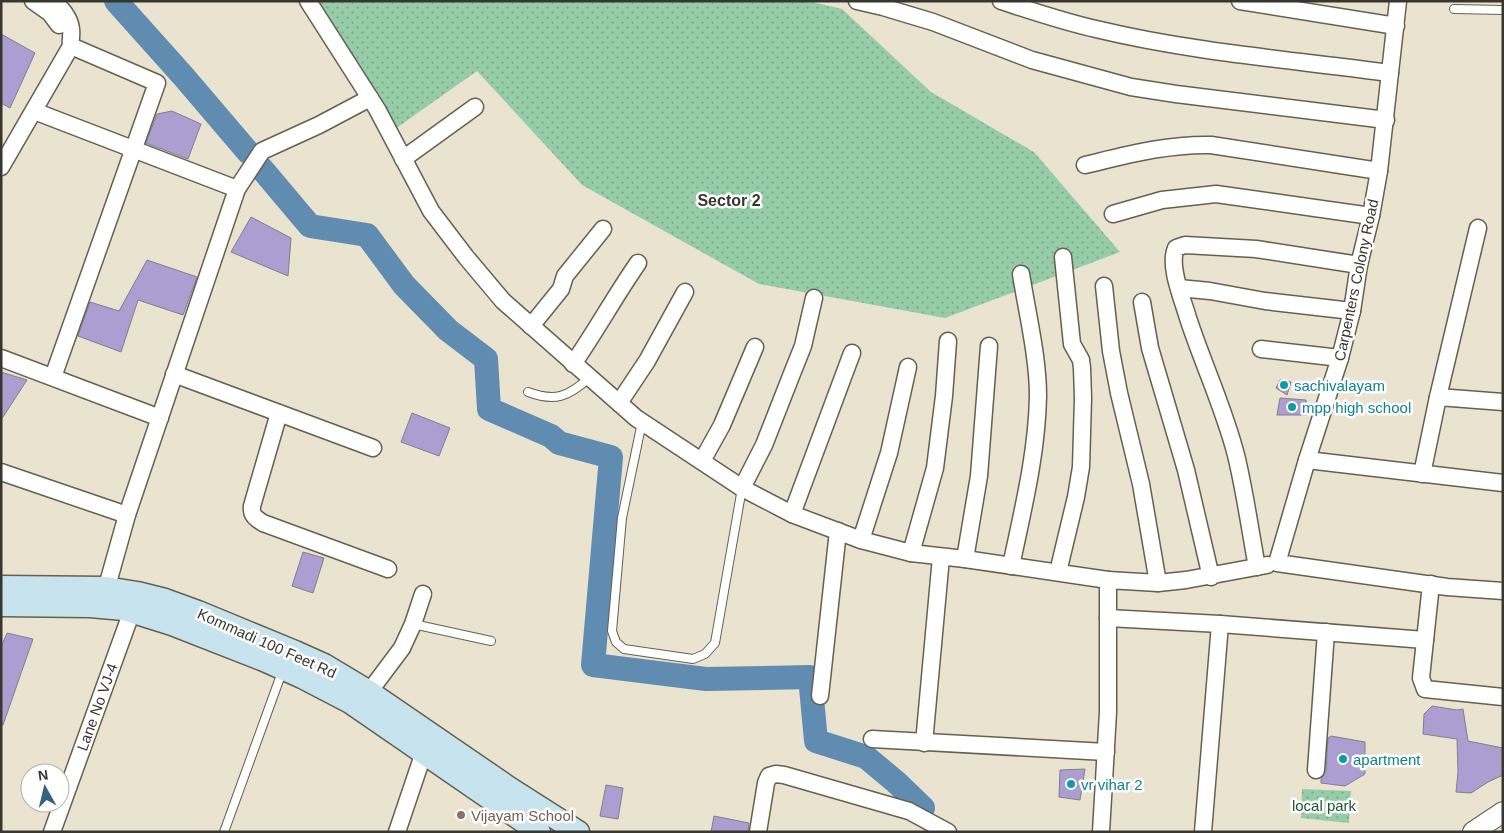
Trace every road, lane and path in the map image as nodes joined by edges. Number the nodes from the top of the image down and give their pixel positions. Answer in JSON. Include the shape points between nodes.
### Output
{"nodes":[{"id":1,"x":33,"y":1,"type":"edge"},
{"id":2,"x":52,"y":1,"type":"edge"},
{"id":3,"x":308,"y":1,"type":"edge"},
{"id":4,"x":857,"y":1,"type":"edge"},
{"id":5,"x":1001,"y":1,"type":"edge"},
{"id":6,"x":1240,"y":1,"type":"edge"},
{"id":7,"x":1398,"y":1,"type":"edge"},
{"id":8,"x":1454,"y":8,"type":"dead end"},
{"id":9,"x":1503,"y":10,"type":"edge"},
{"id":10,"x":1396,"y":26,"type":"junction"},
{"id":11,"x":70,"y":42,"type":"junction"},
{"id":12,"x":1390,"y":73,"type":"junction"},
{"id":13,"x":370,"y":98,"type":"junction"},
{"id":14,"x":475,"y":107,"type":"dead end"},
{"id":15,"x":34,"y":111,"type":"junction"},
{"id":16,"x":1386,"y":120,"type":"junction"},
{"id":17,"x":135,"y":150,"type":"junction"},
{"id":18,"x":403,"y":159,"type":"junction"},
{"id":19,"x":1085,"y":165,"type":"dead end"},
{"id":20,"x":1,"y":167,"type":"edge"},
{"id":21,"x":1379,"y":171,"type":"junction"},
{"id":22,"x":237,"y":189,"type":"junction"},
{"id":23,"x":1113,"y":214,"type":"dead end"},
{"id":24,"x":1371,"y":216,"type":"junction"},
{"id":25,"x":1478,"y":228,"type":"dead end"},
{"id":26,"x":603,"y":229,"type":"dead end"},
{"id":27,"x":1063,"y":256,"type":"dead end"},
{"id":28,"x":638,"y":263,"type":"dead end"},
{"id":29,"x":1359,"y":265,"type":"junction"},
{"id":30,"x":1021,"y":274,"type":"dead end"},
{"id":31,"x":1104,"y":286,"type":"dead end"},
{"id":32,"x":1179,"y":288,"type":"junction"},
{"id":33,"x":685,"y":292,"type":"dead end"},
{"id":34,"x":814,"y":298,"type":"dead end"},
{"id":35,"x":1142,"y":302,"type":"dead end"},
{"id":36,"x":1352,"y":311,"type":"junction"},
{"id":37,"x":531,"y":326,"type":"junction"},
{"id":38,"x":948,"y":341,"type":"dead end"},
{"id":39,"x":989,"y":346,"type":"dead end"},
{"id":40,"x":755,"y":347,"type":"dead end"},
{"id":41,"x":1261,"y":349,"type":"dead end"},
{"id":42,"x":852,"y":353,"type":"dead end"},
{"id":43,"x":1,"y":358,"type":"edge"},
{"id":44,"x":1340,"y":358,"type":"junction"},
{"id":45,"x":573,"y":364,"type":"junction"},
{"id":46,"x":908,"y":367,"type":"dead end"},
{"id":47,"x":174,"y":374,"type":"junction"},
{"id":48,"x":52,"y":378,"type":"junction"},
{"id":49,"x":589,"y":378,"type":"junction"},
{"id":50,"x":528,"y":392,"type":"dead end"},
{"id":51,"x":1438,"y":397,"type":"junction"},
{"id":52,"x":1503,"y":402,"type":"edge"},
{"id":53,"x":619,"y":403,"type":"junction"},
{"id":54,"x":278,"y":413,"type":"junction"},
{"id":55,"x":160,"y":418,"type":"junction"},
{"id":56,"x":642,"y":422,"type":"junction"},
{"id":57,"x":372,"y":448,"type":"dead end"},
{"id":58,"x":1307,"y":460,"type":"junction"},
{"id":59,"x":702,"y":462,"type":"junction"},
{"id":60,"x":1,"y":472,"type":"edge"},
{"id":61,"x":1422,"y":474,"type":"junction"},
{"id":62,"x":1503,"y":483,"type":"edge"},
{"id":63,"x":742,"y":488,"type":"junction"},
{"id":64,"x":792,"y":514,"type":"junction"},
{"id":65,"x":127,"y":515,"type":"junction"},
{"id":66,"x":838,"y":531,"type":"junction"},
{"id":67,"x":862,"y":540,"type":"junction"},
{"id":68,"x":911,"y":553,"type":"junction"},
{"id":69,"x":941,"y":557,"type":"junction"},
{"id":70,"x":965,"y":559,"type":"junction"},
{"id":71,"x":1277,"y":563,"type":"junction"},
{"id":72,"x":1011,"y":566,"type":"junction"},
{"id":73,"x":1257,"y":567,"type":"junction"},
{"id":74,"x":388,"y":569,"type":"dead end"},
{"id":75,"x":1058,"y":572,"type":"junction"},
{"id":76,"x":1211,"y":577,"type":"junction"},
{"id":77,"x":1108,"y":580,"type":"junction"},
{"id":78,"x":1158,"y":583,"type":"junction"},
{"id":79,"x":1431,"y":584,"type":"junction"},
{"id":80,"x":1,"y":587,"type":"edge"},
{"id":81,"x":1503,"y":591,"type":"edge"},
{"id":82,"x":424,"y":594,"type":"dead end"},
{"id":83,"x":104,"y":597,"type":"junction"},
{"id":84,"x":1,"y":604,"type":"edge"},
{"id":85,"x":132,"y":611,"type":"junction"},
{"id":86,"x":1108,"y":618,"type":"junction"},
{"id":87,"x":413,"y":624,"type":"junction"},
{"id":88,"x":1220,"y":624,"type":"junction"},
{"id":89,"x":1326,"y":632,"type":"junction"},
{"id":90,"x":1425,"y":640,"type":"junction"},
{"id":91,"x":492,"y":641,"type":"dead end"},
{"id":92,"x":283,"y":668,"type":"junction"},
{"id":93,"x":369,"y":692,"type":"junction"},
{"id":94,"x":820,"y":696,"type":"dead end"},
{"id":95,"x":1503,"y":697,"type":"edge"},
{"id":96,"x":872,"y":739,"type":"dead end"},
{"id":97,"x":924,"y":743,"type":"junction"},
{"id":98,"x":424,"y":752,"type":"junction"},
{"id":99,"x":1106,"y":752,"type":"junction"},
{"id":100,"x":1316,"y":770,"type":"dead end"},
{"id":101,"x":1503,"y":812,"type":"edge"},
{"id":102,"x":577,"y":831,"type":"edge"},
{"id":103,"x":52,"y":832,"type":"edge"},
{"id":104,"x":224,"y":832,"type":"edge"},
{"id":105,"x":397,"y":832,"type":"edge"},
{"id":106,"x":539,"y":832,"type":"edge"},
{"id":107,"x":758,"y":832,"type":"edge"},
{"id":108,"x":948,"y":832,"type":"edge"},
{"id":109,"x":1101,"y":832,"type":"edge"},
{"id":110,"x":1203,"y":832,"type":"edge"},
{"id":111,"x":1473,"y":832,"type":"edge"}],
"edges":[{"from":1,"to":11,"type":"street","via":[[50,13]]},
{"from":2,"to":11,"type":"street","via":[[69,22]]},
{"from":3,"to":13,"type":"street"},
{"from":4,"to":16,"type":"street","via":[[933,22],[1032,60],[1131,87]]},
{"from":5,"to":12,"type":"street","via":[[1096,30],[1137,38]]},
{"from":6,"to":10,"type":"street"},
{"from":7,"to":10,"type":"street","name":"Carpenters Colony Road"},
{"from":8,"to":9,"type":"lane"},
{"from":10,"to":12,"type":"street","name":"Carpenters Colony Road"},
{"from":11,"to":15,"type":"street"},
{"from":11,"to":17,"type":"street","via":[[157,82]]},
{"from":12,"to":16,"type":"street","name":"Carpenters Colony Road"},
{"from":13,"to":18,"type":"street"},
{"from":13,"to":22,"type":"street","via":[[262,151]]},
{"from":14,"to":18,"type":"street"},
{"from":15,"to":17,"type":"street"},
{"from":15,"to":20,"type":"street"},
{"from":16,"to":21,"type":"street","name":"Carpenters Colony Road"},
{"from":17,"to":22,"type":"street"},
{"from":17,"to":48,"type":"street"},
{"from":18,"to":37,"type":"street","via":[[431,211],[466,258],[503,301]]},
{"from":19,"to":21,"type":"street","via":[[1154,149],[1211,144]]},
{"from":21,"to":24,"type":"street","name":"Carpenters Colony Road"},
{"from":22,"to":47,"type":"street"},
{"from":23,"to":24,"type":"street","via":[[1162,200],[1216,194]]},
{"from":24,"to":29,"type":"street","name":"Carpenters Colony Road"},
{"from":25,"to":51,"type":"street"},
{"from":26,"to":37,"type":"street"},
{"from":27,"to":75,"type":"street","via":[[1072,344],[1082,368],[1083,416],[1081,466]]},
{"from":28,"to":45,"type":"street"},
{"from":29,"to":32,"type":"street","via":[[1256,249],[1185,245],[1176,248],[1174,254]]},
{"from":29,"to":36,"type":"street","name":"Carpenters Colony Road"},
{"from":30,"to":72,"type":"street","via":[[1038,394],[1031,473]]},
{"from":31,"to":78,"type":"street","via":[[1111,351],[1141,484]]},
{"from":32,"to":36,"type":"street"},
{"from":32,"to":73,"type":"street","via":[[1236,455]]},
{"from":33,"to":53,"type":"street","via":[[647,361]]},
{"from":34,"to":63,"type":"street","via":[[803,346],[767,437]]},
{"from":35,"to":76,"type":"street","via":[[1150,348],[1186,470]]},
{"from":36,"to":44,"type":"street","name":"Carpenters Colony Road"},
{"from":37,"to":45,"type":"street"},
{"from":38,"to":68,"type":"street","via":[[935,468]]},
{"from":39,"to":70,"type":"street","via":[[979,476]]},
{"from":40,"to":59,"type":"street"},
{"from":41,"to":44,"type":"street"},
{"from":42,"to":64,"type":"street"},
{"from":43,"to":48,"type":"street"},
{"from":44,"to":58,"type":"street","name":"Carpenters Colony Road"},
{"from":45,"to":49,"type":"street"},
{"from":46,"to":67,"type":"street","via":[[889,453]]},
{"from":47,"to":54,"type":"street"},
{"from":47,"to":55,"type":"street"},
{"from":48,"to":55,"type":"street"},
{"from":49,"to":50,"type":"lane","via":[[578,389],[562,397],[542,397]]},
{"from":49,"to":53,"type":"street"},
{"from":51,"to":52,"type":"street"},
{"from":51,"to":61,"type":"street"},
{"from":53,"to":56,"type":"street"},
{"from":54,"to":57,"type":"street"},
{"from":54,"to":74,"type":"street","via":[[251,513],[263,523]]},
{"from":55,"to":65,"type":"street"},
{"from":56,"to":59,"type":"street"},
{"from":56,"to":63,"type":"lane","via":[[622,518],[612,630],[616,642],[624,649],[693,659],[705,654],[715,643]]},
{"from":58,"to":61,"type":"street"},
{"from":58,"to":71,"type":"street","name":"Carpenters Colony Road"},
{"from":59,"to":63,"type":"street"},
{"from":60,"to":65,"type":"street"},
{"from":61,"to":62,"type":"street"},
{"from":63,"to":64,"type":"street"},
{"from":64,"to":66,"type":"street"},
{"from":65,"to":83,"type":"street"},
{"from":66,"to":67,"type":"street"},
{"from":66,"to":94,"type":"street"},
{"from":67,"to":68,"type":"street"},
{"from":68,"to":69,"type":"street"},
{"from":69,"to":70,"type":"street"},
{"from":69,"to":97,"type":"street"},
{"from":70,"to":72,"type":"street"},
{"from":71,"to":73,"type":"street"},
{"from":71,"to":79,"type":"street"},
{"from":72,"to":75,"type":"street"},
{"from":73,"to":76,"type":"street"},
{"from":75,"to":77,"type":"street"},
{"from":76,"to":78,"type":"street"},
{"from":77,"to":78,"type":"street"},
{"from":77,"to":86,"type":"street"},
{"from":79,"to":81,"type":"street"},
{"from":79,"to":90,"type":"street"},
{"from":80,"to":83,"type":"main road","name":"Kommadi 100 Feet Rd"},
{"from":82,"to":87,"type":"street"},
{"from":83,"to":84,"type":"main road","name":"Kommadi 100 Feet Rd"},
{"from":83,"to":85,"type":"main road","name":"Kommadi 100 Feet Rd"},
{"from":83,"to":93,"type":"main road","name":"Kommadi 100 Feet Rd","via":[[137,593],[198,612],[324,666]]},
{"from":85,"to":92,"type":"main road","name":"Kommadi 100 Feet Rd"},
{"from":85,"to":103,"type":"street","name":"Lane No VJ-4"},
{"from":86,"to":88,"type":"street"},
{"from":86,"to":99,"type":"street"},
{"from":87,"to":91,"type":"lane"},
{"from":87,"to":93,"type":"street","via":[[402,648]]},
{"from":88,"to":89,"type":"street"},
{"from":88,"to":110,"type":"street"},
{"from":89,"to":90,"type":"street"},
{"from":89,"to":100,"type":"street"},
{"from":90,"to":95,"type":"street","via":[[1421,678],[1425,689]]},
{"from":92,"to":98,"type":"main road","name":"Kommadi 100 Feet Rd","via":[[350,702]]},
{"from":92,"to":104,"type":"lane"},
{"from":93,"to":102,"type":"main road","name":"Kommadi 100 Feet Rd"},
{"from":96,"to":97,"type":"street"},
{"from":97,"to":99,"type":"street"},
{"from":98,"to":105,"type":"street"},
{"from":98,"to":106,"type":"main road","name":"Kommadi 100 Feet Rd"},
{"from":99,"to":109,"type":"street"},
{"from":101,"to":111,"type":"street"},
{"from":107,"to":108,"type":"street","via":[[766,783],[769,776],[776,774],[909,811]]}]}
